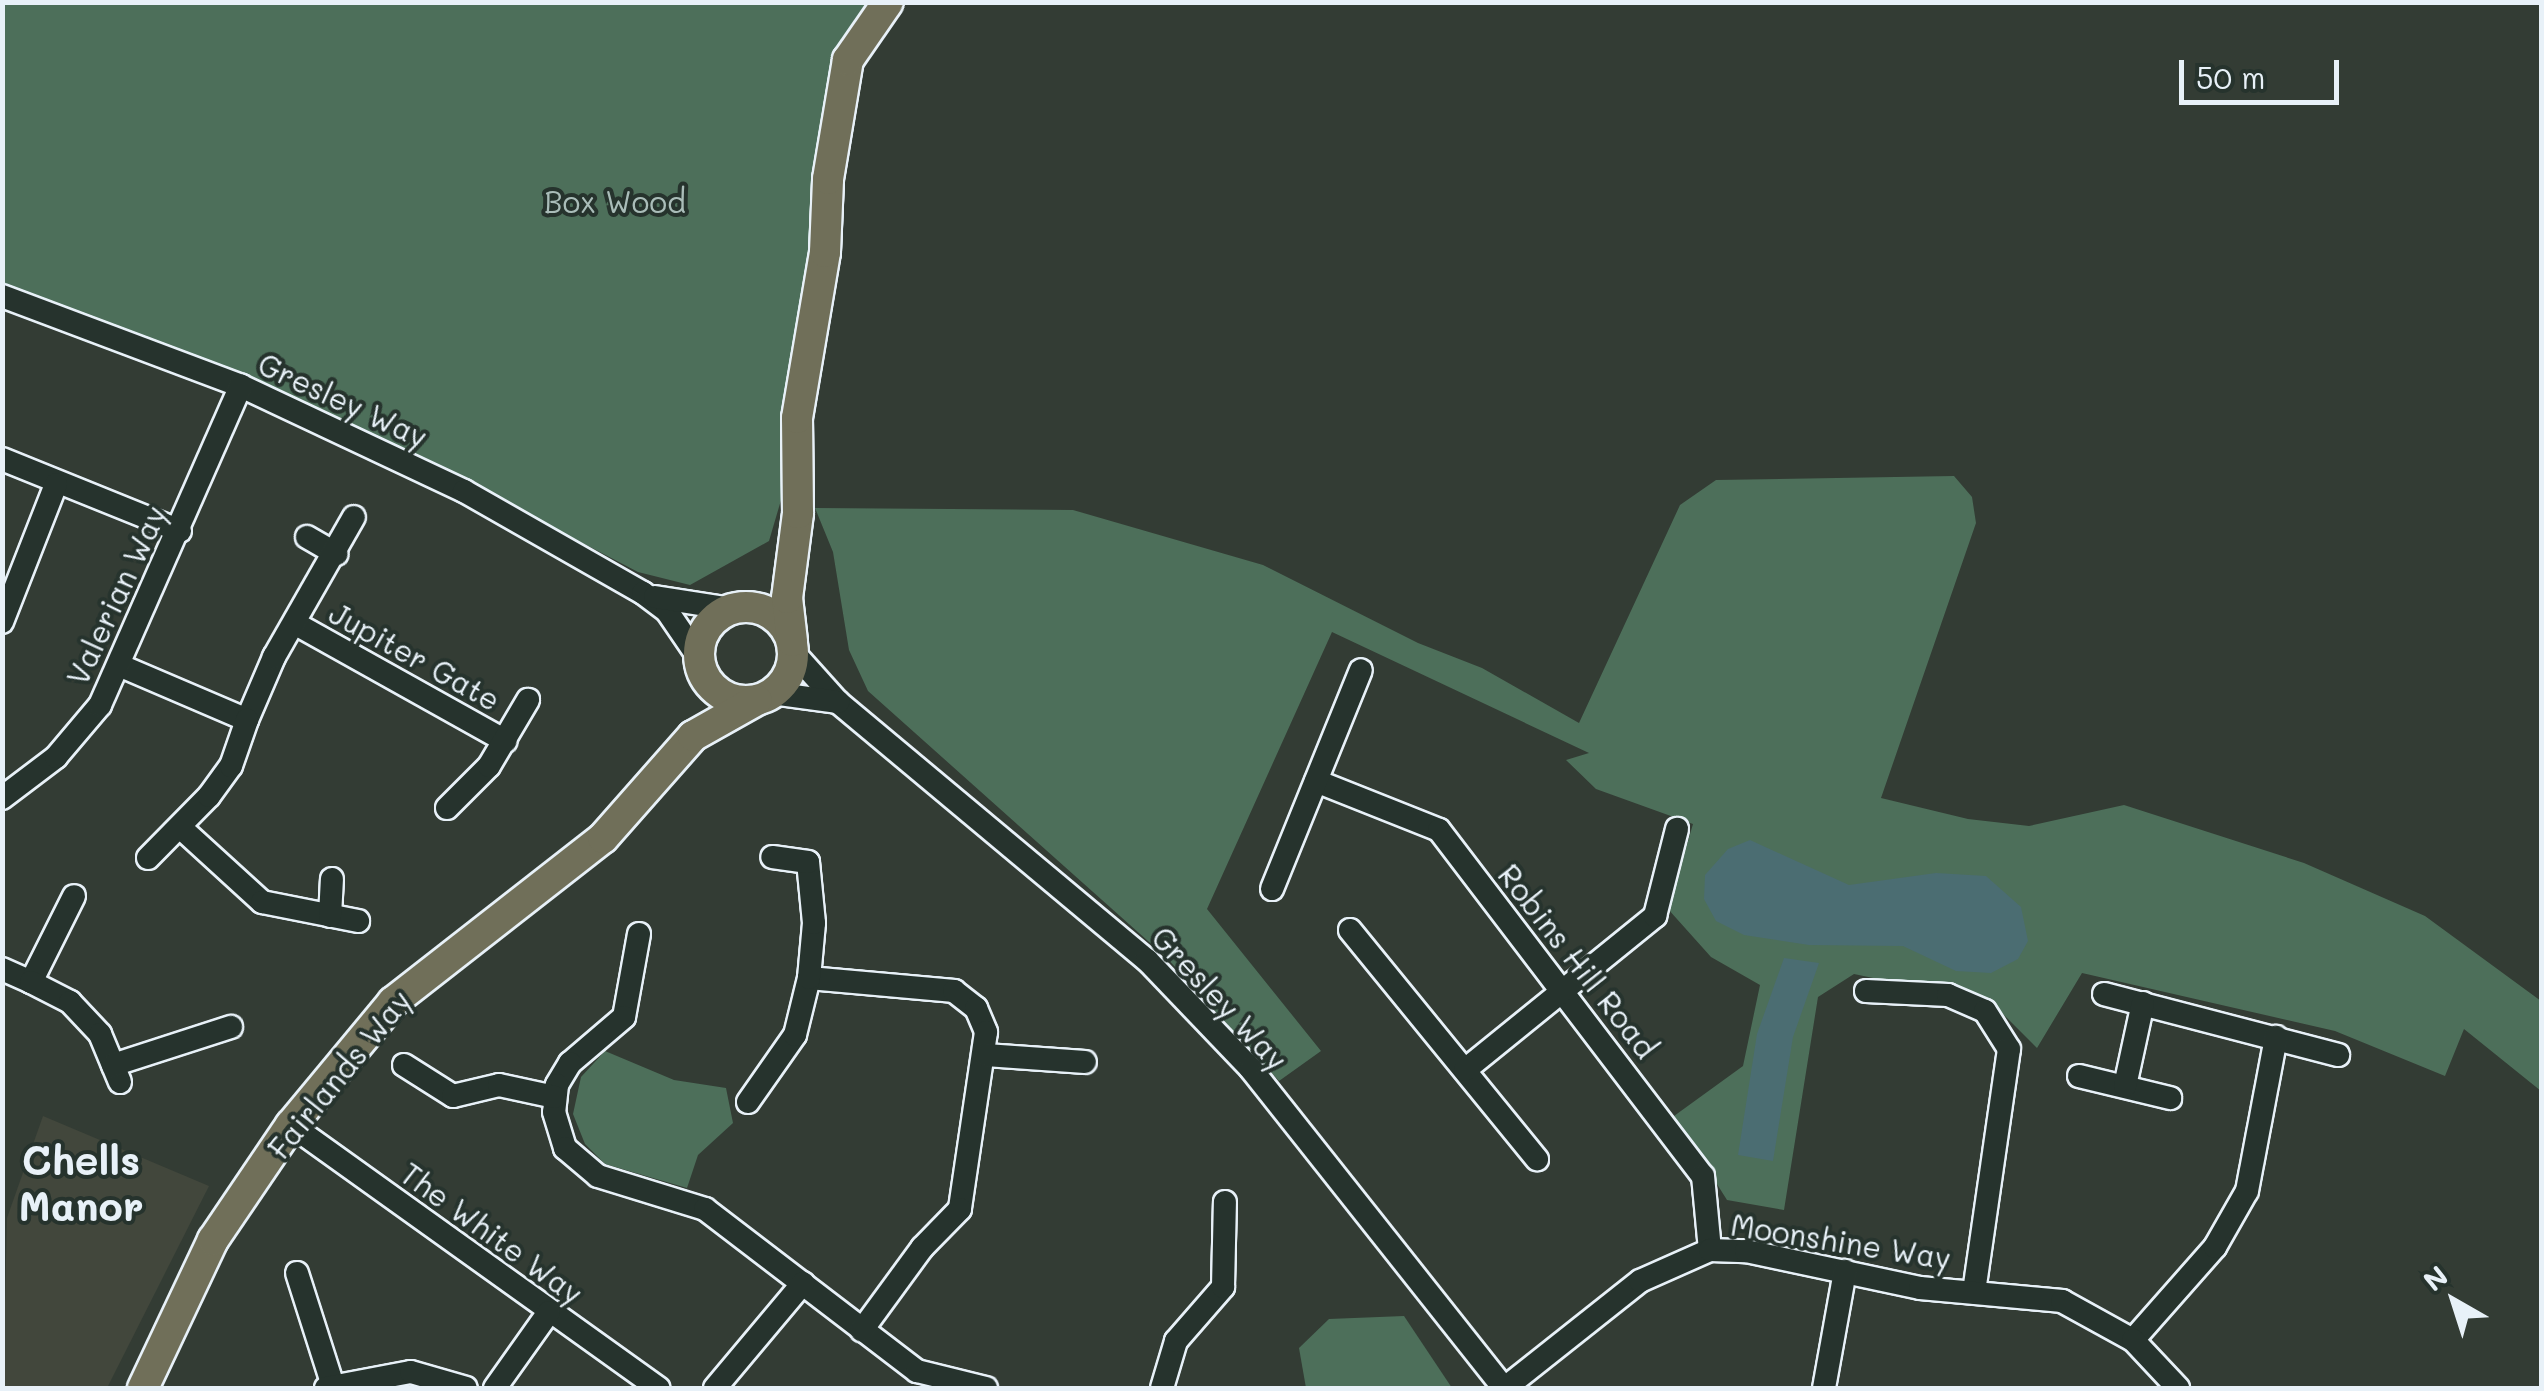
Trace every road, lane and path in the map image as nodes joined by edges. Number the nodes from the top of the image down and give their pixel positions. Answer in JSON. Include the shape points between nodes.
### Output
{"nodes":[{"id":1,"x":888,"y":2,"type":"edge"},
{"id":2,"x":2,"y":296,"type":"edge"},
{"id":3,"x":241,"y":386,"type":"junction"},
{"id":4,"x":2,"y":459,"type":"edge"},
{"id":5,"x":56,"y":484,"type":"junction"},
{"id":6,"x":354,"y":517,"type":"dead end"},
{"id":7,"x":180,"y":530,"type":"junction"},
{"id":8,"x":307,"y":537,"type":"dead end"},
{"id":9,"x":336,"y":554,"type":"junction"},
{"id":10,"x":789,"y":556,"type":"junction"},
{"id":11,"x":642,"y":592,"type":"junction"},
{"id":12,"x":737,"y":608,"type":"junction"},
{"id":13,"x":2,"y":622,"type":"edge"},
{"id":14,"x":296,"y":624,"type":"junction"},
{"id":15,"x":792,"y":647,"type":"junction"},
{"id":16,"x":701,"y":664,"type":"junction"},
{"id":17,"x":121,"y":666,"type":"junction"},
{"id":18,"x":1361,"y":670,"type":"dead end"},
{"id":19,"x":765,"y":696,"type":"junction"},
{"id":20,"x":528,"y":700,"type":"dead end"},
{"id":21,"x":838,"y":702,"type":"junction"},
{"id":22,"x":247,"y":720,"type":"junction"},
{"id":23,"x":694,"y":736,"type":"junction"},
{"id":24,"x":505,"y":741,"type":"junction"},
{"id":25,"x":1316,"y":781,"type":"junction"},
{"id":26,"x":2,"y":798,"type":"edge"},
{"id":27,"x":447,"y":808,"type":"dead end"},
{"id":28,"x":181,"y":828,"type":"junction"},
{"id":29,"x":1677,"y":829,"type":"dead end"},
{"id":30,"x":772,"y":857,"type":"dead end"},
{"id":31,"x":148,"y":858,"type":"dead end"},
{"id":32,"x":332,"y":878,"type":"dead end"},
{"id":33,"x":1272,"y":889,"type":"dead end"},
{"id":34,"x":74,"y":896,"type":"dead end"},
{"id":35,"x":330,"y":916,"type":"junction"},
{"id":36,"x":358,"y":921,"type":"dead end"},
{"id":37,"x":1350,"y":930,"type":"dead end"},
{"id":38,"x":639,"y":934,"type":"dead end"},
{"id":39,"x":2,"y":969,"type":"edge"},
{"id":40,"x":809,"y":978,"type":"junction"},
{"id":41,"x":31,"y":982,"type":"junction"},
{"id":42,"x":1566,"y":991,"type":"junction"},
{"id":43,"x":1866,"y":991,"type":"dead end"},
{"id":44,"x":2104,"y":994,"type":"dead end"},
{"id":45,"x":2143,"y":1003,"type":"junction"},
{"id":46,"x":231,"y":1027,"type":"dead end"},
{"id":47,"x":2276,"y":1036,"type":"junction"},
{"id":48,"x":986,"y":1056,"type":"junction"},
{"id":49,"x":2338,"y":1056,"type":"dead end"},
{"id":50,"x":1085,"y":1062,"type":"dead end"},
{"id":51,"x":404,"y":1065,"type":"dead end"},
{"id":52,"x":1465,"y":1070,"type":"junction"},
{"id":53,"x":2078,"y":1076,"type":"dead end"},
{"id":54,"x":2125,"y":1086,"type":"junction"},
{"id":55,"x":556,"y":1097,"type":"junction"},
{"id":56,"x":2170,"y":1098,"type":"dead end"},
{"id":57,"x":748,"y":1102,"type":"dead end"},
{"id":58,"x":291,"y":1125,"type":"junction"},
{"id":59,"x":1537,"y":1159,"type":"dead end"},
{"id":60,"x":1225,"y":1202,"type":"dead end"},
{"id":61,"x":1227,"y":1234,"type":"junction"},
{"id":62,"x":1251,"y":1234,"type":"dead end"},
{"id":63,"x":1710,"y":1250,"type":"junction"},
{"id":64,"x":1845,"y":1271,"type":"junction"},
{"id":65,"x":297,"y":1273,"type":"dead end"},
{"id":66,"x":803,"y":1283,"type":"junction"},
{"id":67,"x":1974,"y":1292,"type":"junction"},
{"id":68,"x":549,"y":1312,"type":"junction"},
{"id":69,"x":862,"y":1330,"type":"junction"},
{"id":70,"x":2133,"y":1340,"type":"junction"},
{"id":71,"x":914,"y":1380,"type":"edge"},
{"id":72,"x":329,"y":1387,"type":"edge"},
{"id":73,"x":143,"y":1388,"type":"edge"},
{"id":74,"x":466,"y":1388,"type":"edge"},
{"id":75,"x":495,"y":1388,"type":"edge"},
{"id":76,"x":659,"y":1388,"type":"edge"},
{"id":77,"x":715,"y":1388,"type":"edge"},
{"id":78,"x":986,"y":1388,"type":"edge"},
{"id":79,"x":1162,"y":1388,"type":"edge"},
{"id":80,"x":1505,"y":1388,"type":"edge"},
{"id":81,"x":1824,"y":1388,"type":"edge"},
{"id":82,"x":2178,"y":1388,"type":"edge"}],
"edges":[{"from":1,"to":10,"type":"main road","via":[[848,60],[823,269],[801,368],[798,513]]},
{"from":2,"to":3,"type":"street","name":"Gresley Way"},
{"from":3,"to":7,"type":"street","name":"Valerian Way"},
{"from":3,"to":11,"type":"street","name":"Gresley Way","via":[[449,484]]},
{"from":4,"to":5,"type":"street"},
{"from":5,"to":7,"type":"street"},
{"from":5,"to":13,"type":"street"},
{"from":6,"to":9,"type":"street","name":"Jupiter Gate"},
{"from":7,"to":17,"type":"street","name":"Valerian Way"},
{"from":8,"to":9,"type":"street","name":"Jupiter Gate"},
{"from":9,"to":14,"type":"street","name":"Jupiter Gate"},
{"from":10,"to":12,"type":"main road"},
{"from":10,"to":15,"type":"main road"},
{"from":11,"to":12,"type":"street","name":"Gresley Way","via":[[679,605]]},
{"from":11,"to":16,"type":"street","name":"Gresley Way","via":[[667,611]]},
{"from":12,"to":15,"type":"main road","via":[[767,611]]},
{"from":12,"to":16,"type":"main road","via":[[704,632]]},
{"from":14,"to":22,"type":"street","name":"Jupiter Gate"},
{"from":14,"to":24,"type":"street","name":"Jupiter Gate"},
{"from":15,"to":19,"type":"main road","via":[[788,676]]},
{"from":15,"to":21,"type":"street","name":"Gresley Way"},
{"from":16,"to":19,"type":"main road","via":[[728,698]]},
{"from":16,"to":23,"type":"main road"},
{"from":17,"to":22,"type":"street"},
{"from":17,"to":26,"type":"street","name":"Valerian Way","via":[[80,732]]},
{"from":18,"to":25,"type":"street"},
{"from":19,"to":21,"type":"street"},
{"from":19,"to":23,"type":"main road","name":"Fairlands Way"},
{"from":20,"to":24,"type":"street","name":"Jupiter Gate"},
{"from":21,"to":80,"type":"street","name":"Gresley Way","via":[[1147,960],[1251,1069]]},
{"from":22,"to":28,"type":"street","name":"Jupiter Gate","via":[[230,766]]},
{"from":23,"to":58,"type":"main road","name":"Fairlands Way","via":[[603,838],[393,1002]]},
{"from":24,"to":27,"type":"street","name":"Jupiter Gate"},
{"from":25,"to":33,"type":"street"},
{"from":25,"to":42,"type":"street","name":"Robins Hill Road","via":[[1439,830]]},
{"from":28,"to":31,"type":"street","name":"Jupiter Gate"},
{"from":28,"to":35,"type":"street","via":[[262,902]]},
{"from":29,"to":42,"type":"street","via":[[1655,916]]},
{"from":30,"to":40,"type":"street","via":[[808,862],[814,923]]},
{"from":32,"to":35,"type":"street"},
{"from":34,"to":41,"type":"street"},
{"from":35,"to":36,"type":"street"},
{"from":37,"to":52,"type":"street"},
{"from":38,"to":55,"type":"street","via":[[628,1009],[570,1063]]},
{"from":39,"to":41,"type":"street"},
{"from":40,"to":48,"type":"street","via":[[954,991],[976,1008]]},
{"from":40,"to":57,"type":"street","via":[[795,1035]]},
{"from":41,"to":46,"type":"street","via":[[70,1002],[100,1034],[116,1073]]},
{"from":42,"to":52,"type":"street"},
{"from":42,"to":63,"type":"street","name":"Robins Hill Road","via":[[1703,1176]]},
{"from":43,"to":67,"type":"street","via":[[1948,994],[1984,1010],[2009,1049]]},
{"from":44,"to":45,"type":"street"},
{"from":45,"to":47,"type":"street"},
{"from":45,"to":54,"type":"street"},
{"from":47,"to":49,"type":"street"},
{"from":47,"to":70,"type":"street","via":[[2247,1191],[2215,1247]]},
{"from":48,"to":50,"type":"street"},
{"from":48,"to":69,"type":"street","via":[[960,1209]]},
{"from":51,"to":55,"type":"street","via":[[453,1096],[499,1085]]},
{"from":52,"to":59,"type":"street"},
{"from":53,"to":54,"type":"street"},
{"from":54,"to":56,"type":"street"},
{"from":55,"to":66,"type":"street","via":[[560,1138],[582,1165],[705,1209]]},
{"from":58,"to":68,"type":"street","name":"The White Way"},
{"from":58,"to":73,"type":"main road","name":"Fairlands Way","via":[[213,1240]]},
{"from":60,"to":61,"type":"street"},
{"from":61,"to":62,"type":"street"},
{"from":61,"to":79,"type":"street","via":[[1223,1286],[1176,1341]]},
{"from":63,"to":64,"type":"street","name":"Moonshine Way","via":[[1746,1250]]},
{"from":63,"to":80,"type":"street","name":"Moonshine Way","via":[[1640,1281]]},
{"from":64,"to":67,"type":"street","name":"Moonshine Way"},
{"from":64,"to":81,"type":"street"},
{"from":65,"to":72,"type":"street"},
{"from":66,"to":69,"type":"street"},
{"from":66,"to":77,"type":"street"},
{"from":67,"to":70,"type":"street","name":"Moonshine Way","via":[[2062,1301]]},
{"from":68,"to":75,"type":"street"},
{"from":68,"to":76,"type":"street","name":"The White Way"},
{"from":69,"to":71,"type":"street"},
{"from":70,"to":82,"type":"street","name":"Moonshine Way"},
{"from":71,"to":78,"type":"street"},
{"from":72,"to":74,"type":"street","via":[[410,1372]]}]}
